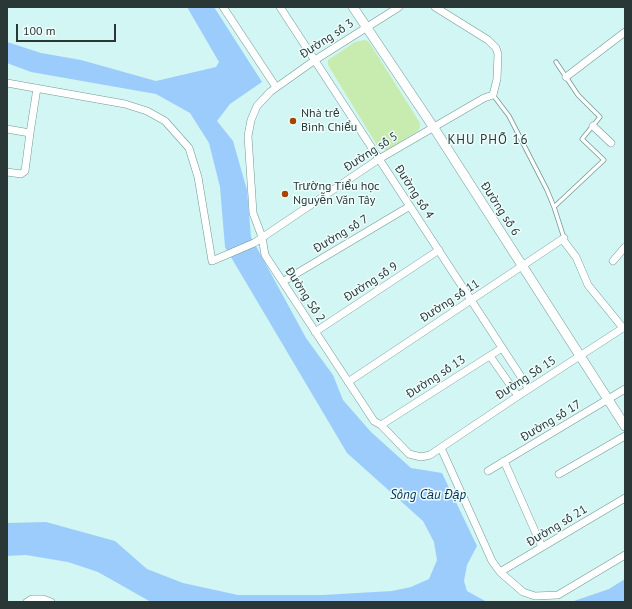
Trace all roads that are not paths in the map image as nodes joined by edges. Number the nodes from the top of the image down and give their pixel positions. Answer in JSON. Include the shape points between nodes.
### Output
{"nodes":[{"id":1,"x":223,"y":7,"type":"edge"},
{"id":2,"x":280,"y":7,"type":"edge"},
{"id":3,"x":353,"y":7,"type":"edge"},
{"id":4,"x":399,"y":7,"type":"edge"},
{"id":5,"x":435,"y":7,"type":"edge"},
{"id":6,"x":366,"y":27,"type":"junction"},
{"id":7,"x":625,"y":32,"type":"edge"},
{"id":8,"x":315,"y":60,"type":"junction"},
{"id":9,"x":556,"y":62,"type":"dead end"},
{"id":10,"x":566,"y":77,"type":"junction"},
{"id":11,"x":7,"y":83,"type":"edge"},
{"id":12,"x":276,"y":87,"type":"junction"},
{"id":13,"x":37,"y":88,"type":"junction"},
{"id":14,"x":270,"y":92,"type":"joint"},
{"id":15,"x":493,"y":95,"type":"junction"},
{"id":16,"x":433,"y":126,"type":"junction"},
{"id":17,"x":593,"y":126,"type":"junction"},
{"id":18,"x":7,"y":129,"type":"edge"},
{"id":19,"x":30,"y":133,"type":"junction"},
{"id":20,"x":611,"y":143,"type":"dead end"},
{"id":21,"x":379,"y":159,"type":"junction"},
{"id":22,"x":7,"y":172,"type":"edge"},
{"id":23,"x":410,"y":206,"type":"junction"},
{"id":24,"x":554,"y":207,"type":"junction"},
{"id":25,"x":262,"y":237,"type":"junction"},
{"id":26,"x":564,"y":239,"type":"junction"},
{"id":27,"x":625,"y":247,"type":"edge"},
{"id":28,"x":439,"y":250,"type":"junction"},
{"id":29,"x":612,"y":261,"type":"dead end"},
{"id":30,"x":523,"y":267,"type":"junction"},
{"id":31,"x":284,"y":281,"type":"junction"},
{"id":32,"x":470,"y":300,"type":"junction"},
{"id":33,"x":315,"y":332,"type":"junction"},
{"id":34,"x":502,"y":348,"type":"junction"},
{"id":35,"x":490,"y":356,"type":"junction"},
{"id":36,"x":580,"y":356,"type":"junction"},
{"id":37,"x":348,"y":382,"type":"junction"},
{"id":38,"x":530,"y":389,"type":"junction"},
{"id":39,"x":625,"y":389,"type":"edge"},
{"id":40,"x":518,"y":396,"type":"junction"},
{"id":41,"x":609,"y":398,"type":"junction"},
{"id":42,"x":381,"y":426,"type":"junction"},
{"id":43,"x":625,"y":426,"type":"edge"},
{"id":44,"x":625,"y":436,"type":"edge"},
{"id":45,"x":441,"y":448,"type":"junction"},
{"id":46,"x":504,"y":461,"type":"junction"},
{"id":47,"x":488,"y":471,"type":"dead end"},
{"id":48,"x":559,"y":474,"type":"dead end"},
{"id":49,"x":625,"y":498,"type":"edge"},
{"id":50,"x":542,"y":547,"type":"junction"},
{"id":51,"x":625,"y":555,"type":"edge"},
{"id":52,"x":500,"y":572,"type":"junction"},
{"id":53,"x":27,"y":602,"type":"edge"},
{"id":54,"x":51,"y":602,"type":"edge"}],
"edges":[{"from":1,"to":12,"type":"street"},
{"from":2,"to":8,"type":"street","name":"Đường số 4"},
{"from":3,"to":6,"type":"street","name":"Đường số 6"},
{"from":4,"to":6,"type":"street","name":"Đường số 3"},
{"from":5,"to":15,"type":"street","via":[[488,40],[496,48],[498,54]]},
{"from":6,"to":8,"type":"street","name":"Đường số 3"},
{"from":6,"to":16,"type":"street","name":"Đường số 6"},
{"from":7,"to":10,"type":"street"},
{"from":8,"to":12,"type":"street","name":"Đường số 3"},
{"from":8,"to":21,"type":"street","name":"Đường số 4"},
{"from":9,"to":10,"type":"lane"},
{"from":10,"to":17,"type":"lane","via":[[578,95],[600,116]]},
{"from":11,"to":13,"type":"street"},
{"from":12,"to":14,"type":"street","name":"Đường số 3"},
{"from":13,"to":19,"type":"street"},
{"from":13,"to":25,"type":"street","name":"Đường số 5","via":[[125,104],[147,111],[165,121],[189,148],[198,177],[212,261]]},
{"from":14,"to":25,"type":"street","name":"Đường Số 2","via":[[257,106],[248,136],[253,213]]},
{"from":15,"to":16,"type":"street","name":"Đường số 5"},
{"from":15,"to":24,"type":"lane","via":[[509,116]]},
{"from":16,"to":21,"type":"street","name":"Đường số 5"},
{"from":16,"to":30,"type":"street","name":"Đường số 6"},
{"from":17,"to":20,"type":"street"},
{"from":17,"to":24,"type":"lane","via":[[582,139],[604,160]]},
{"from":18,"to":19,"type":"street"},
{"from":19,"to":22,"type":"street","via":[[25,171],[21,174]]},
{"from":21,"to":23,"type":"street","name":"Đường số 4"},
{"from":21,"to":25,"type":"street","name":"Đường số 5"},
{"from":23,"to":28,"type":"street","name":"Đường số 4"},
{"from":23,"to":31,"type":"street","name":"Đường số 7"},
{"from":24,"to":26,"type":"lane"},
{"from":25,"to":31,"type":"street","name":"Đường Số 2","via":[[265,255]]},
{"from":26,"to":30,"type":"street","name":"Đường số 11"},
{"from":26,"to":36,"type":"street","name":"Đường Số 15","via":[[576,257],[588,284],[623,328]]},
{"from":27,"to":29,"type":"street"},
{"from":28,"to":32,"type":"street","name":"Đường số 4"},
{"from":28,"to":33,"type":"street","name":"Đường số 9"},
{"from":30,"to":32,"type":"street","name":"Đường số 11"},
{"from":30,"to":36,"type":"street","name":"Đường số 6"},
{"from":31,"to":33,"type":"street","name":"Đường Số 2"},
{"from":32,"to":34,"type":"street","name":"Đường số 4"},
{"from":32,"to":37,"type":"street","name":"Đường số 11"},
{"from":33,"to":37,"type":"street","name":"Đường Số 2"},
{"from":34,"to":35,"type":"street","name":"Đường số 13"},
{"from":34,"to":38,"type":"street","name":"Đường số 4"},
{"from":35,"to":40,"type":"street"},
{"from":35,"to":42,"type":"street","name":"Đường số 13"},
{"from":36,"to":38,"type":"street","name":"Đường Số 15"},
{"from":36,"to":41,"type":"street","name":"Đường số 6"},
{"from":37,"to":42,"type":"street","name":"Đường Số 2","via":[[374,421]]},
{"from":38,"to":40,"type":"street","name":"Đường Số 15"},
{"from":39,"to":41,"type":"street","name":"Đường số 17"},
{"from":40,"to":45,"type":"street","name":"Đường Số 15"},
{"from":41,"to":43,"type":"street","name":"Đường số 6"},
{"from":41,"to":46,"type":"street","name":"Đường số 17"},
{"from":42,"to":45,"type":"street","name":"Đường Số 2","via":[[409,454],[421,457]]},
{"from":44,"to":48,"type":"street"},
{"from":45,"to":52,"type":"street","via":[[492,561]]},
{"from":46,"to":47,"type":"street","name":"Đường số 17"},
{"from":46,"to":50,"type":"street"},
{"from":49,"to":50,"type":"street","name":"Đường số 21"},
{"from":50,"to":52,"type":"street","name":"Đường số 21"},
{"from":51,"to":52,"type":"street","via":[[558,596],[535,596],[523,592]]},
{"from":53,"to":54,"type":"street","via":[[32,599],[43,599]]}]}
